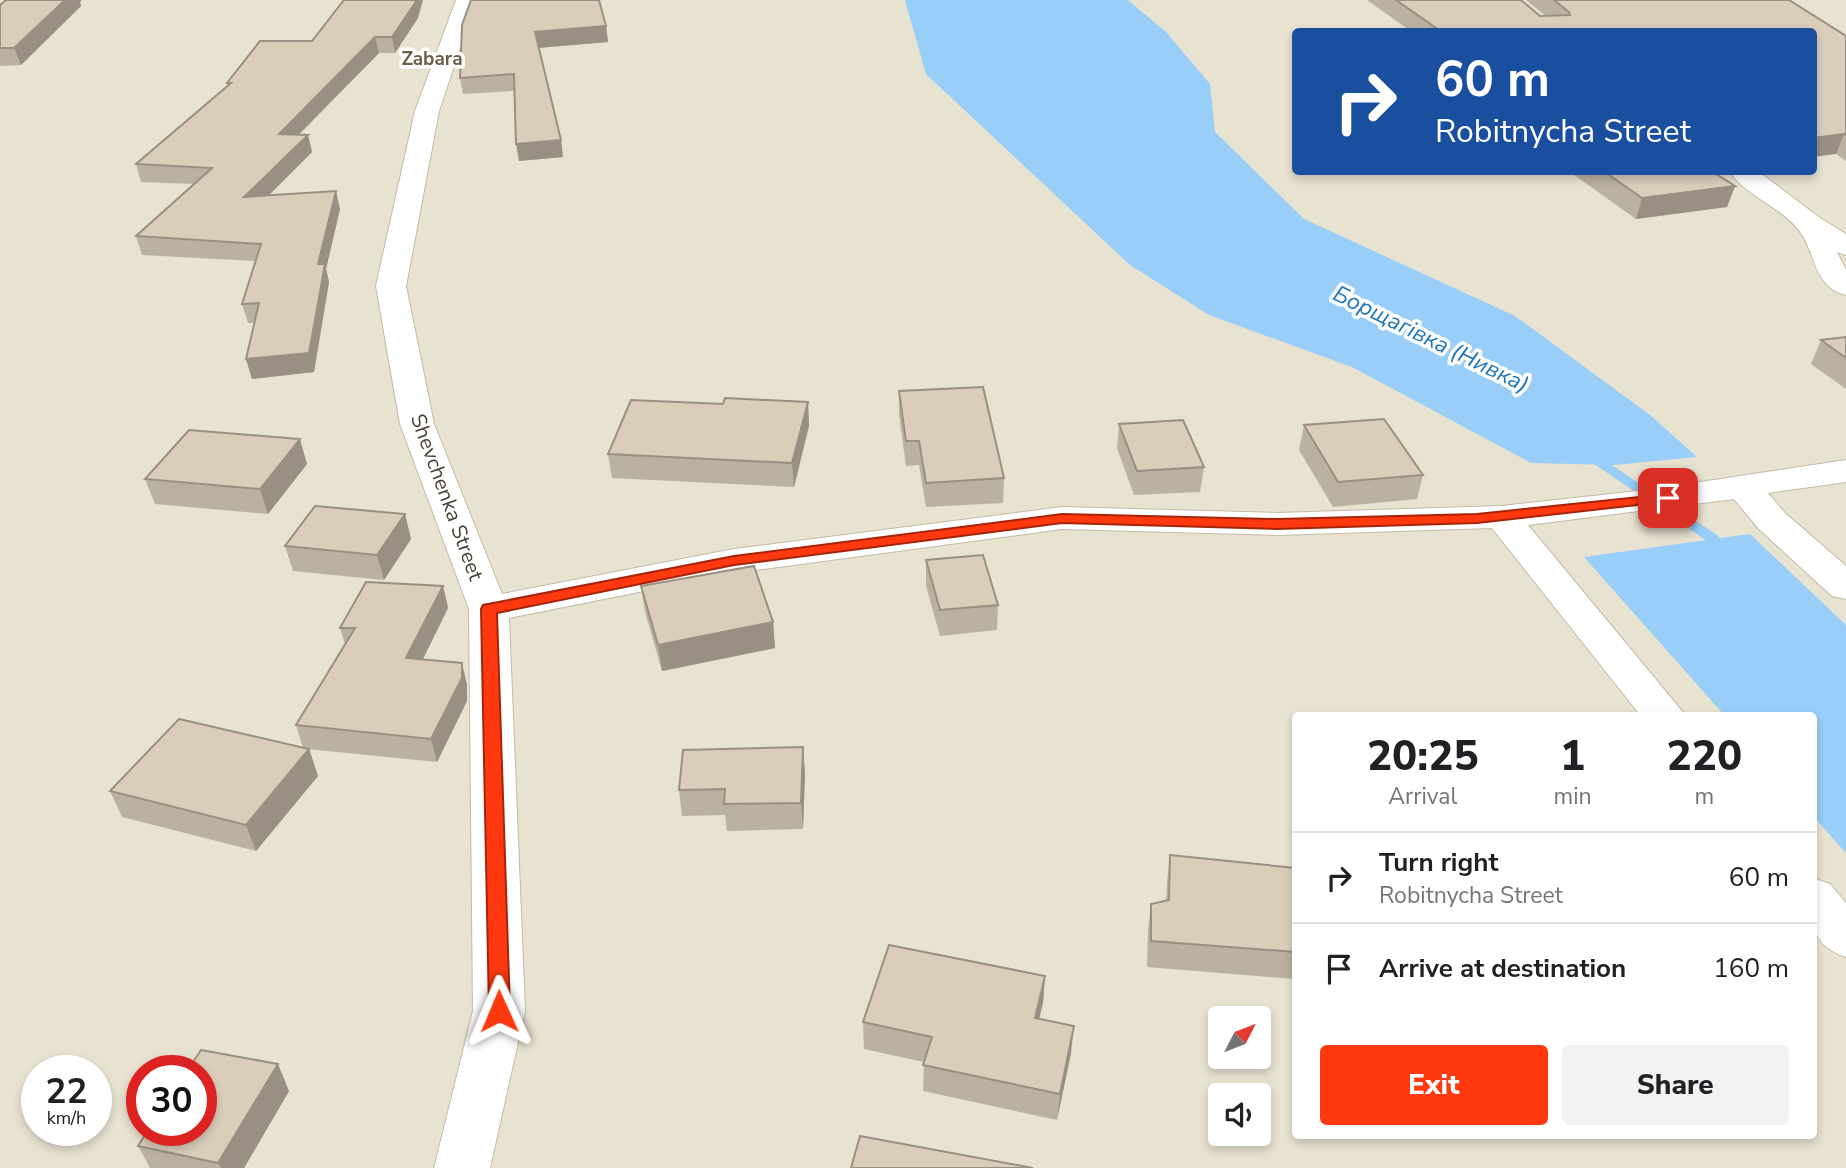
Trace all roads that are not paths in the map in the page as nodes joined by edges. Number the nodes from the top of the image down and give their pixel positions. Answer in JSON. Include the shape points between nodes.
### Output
{"nodes":[{"id":1,"x":466,"y":0,"type":"edge"},
{"id":2,"x":1747,"y":175,"type":"edge"},
{"id":3,"x":1810,"y":224,"type":"junction"},
{"id":4,"x":1846,"y":246,"type":"edge"},
{"id":5,"x":1846,"y":286,"type":"edge"},
{"id":6,"x":1846,"y":471,"type":"edge"},
{"id":7,"x":1742,"y":486,"type":"junction"},
{"id":8,"x":1503,"y":517,"type":"junction"},
{"id":9,"x":1846,"y":587,"type":"edge"},
{"id":10,"x":489,"y":609,"type":"junction"},
{"id":11,"x":1662,"y":712,"type":"edge"},
{"id":12,"x":1817,"y":902,"type":"edge"},
{"id":13,"x":1846,"y":937,"type":"edge"},
{"id":14,"x":462,"y":1168,"type":"edge"}],
"edges":[{"from":1,"to":10,"type":"street","name":"Shevchenka Street","via":[[427,111],[391,286],[417,424]]},
{"from":2,"to":3,"type":"street"},
{"from":3,"to":4,"type":"street"},
{"from":3,"to":5,"type":"street","via":[[1835,278]]},
{"from":6,"to":7,"type":"street"},
{"from":7,"to":8,"type":"street"},
{"from":7,"to":9,"type":"street","via":[[1772,521]]},
{"from":8,"to":10,"type":"street","via":[[1277,524],[1062,518],[734,561]]},
{"from":8,"to":11,"type":"street"},
{"from":10,"to":14,"type":"street","name":"Shevchenka Street","via":[[499,1011]]},
{"from":12,"to":13,"type":"street"}]}
